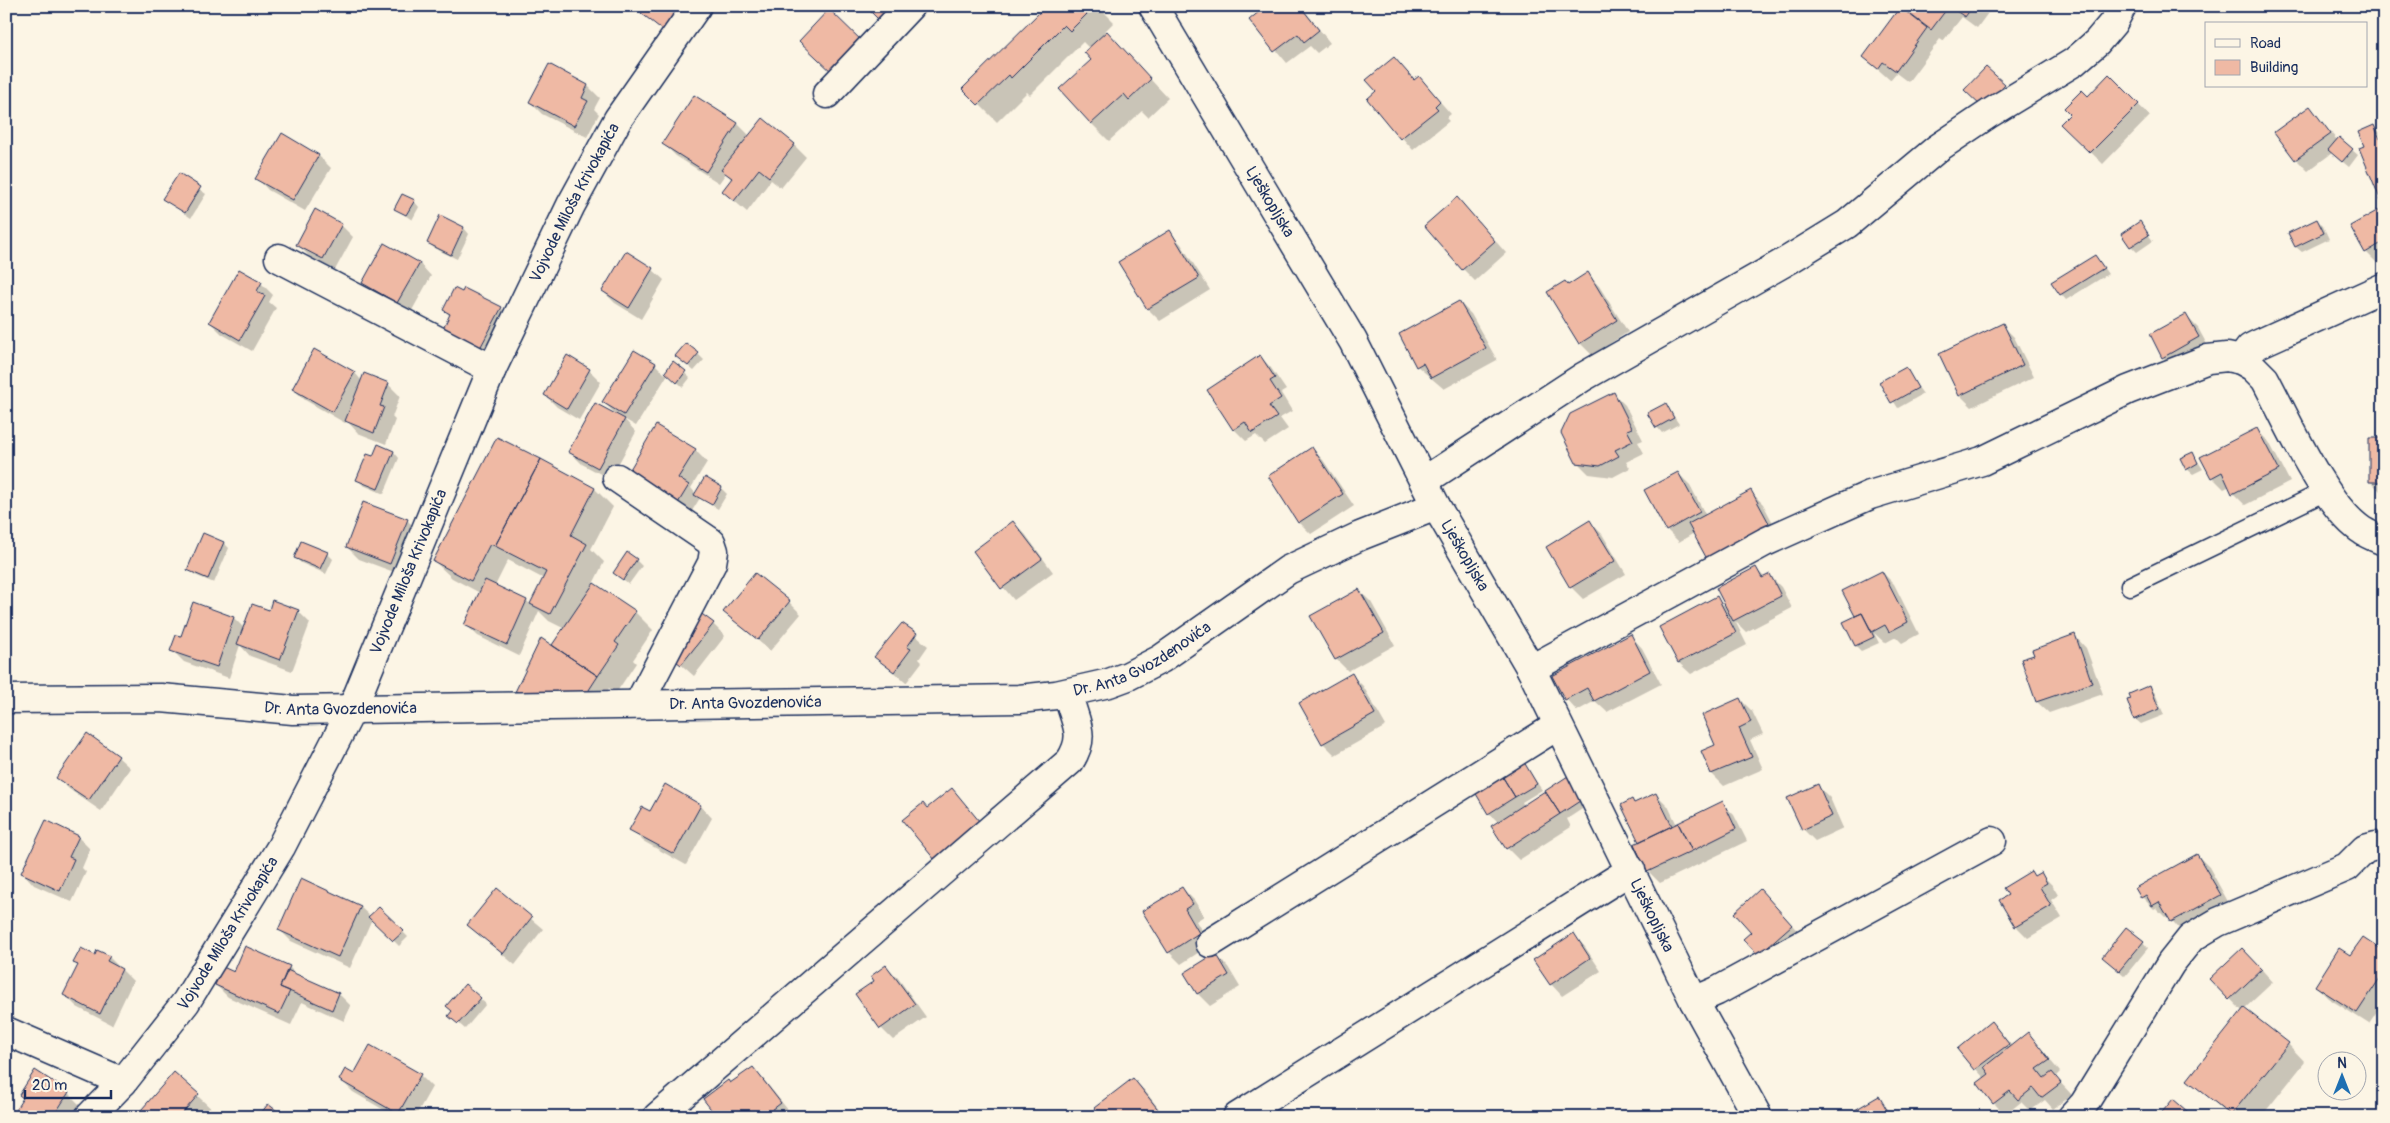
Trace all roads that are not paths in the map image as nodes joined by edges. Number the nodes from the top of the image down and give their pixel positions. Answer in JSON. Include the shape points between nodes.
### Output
{"nodes":[{"id":1,"x":697,"y":6,"type":"edge"},
{"id":2,"x":910,"y":6,"type":"edge"},
{"id":3,"x":1153,"y":6,"type":"edge"},
{"id":4,"x":2122,"y":6,"type":"edge"},
{"id":5,"x":827,"y":94,"type":"dead end"},
{"id":6,"x":278,"y":258,"type":"dead end"},
{"id":7,"x":2384,"y":287,"type":"edge"},
{"id":8,"x":2241,"y":360,"type":"junction"},
{"id":9,"x":492,"y":369,"type":"junction"},
{"id":10,"x":616,"y":478,"type":"dead end"},
{"id":11,"x":1424,"y":481,"type":"junction"},
{"id":12,"x":2326,"y":491,"type":"junction"},
{"id":13,"x":1436,"y":506,"type":"junction"},
{"id":14,"x":2384,"y":541,"type":"edge"},
{"id":15,"x":2130,"y":586,"type":"dead end"},
{"id":16,"x":1531,"y":669,"type":"junction"},
{"id":17,"x":1068,"y":693,"type":"junction"},
{"id":18,"x":6,"y":699,"type":"edge"},
{"id":19,"x":639,"y":703,"type":"junction"},
{"id":20,"x":352,"y":709,"type":"junction"},
{"id":21,"x":1557,"y":726,"type":"junction"},
{"id":22,"x":1992,"y":841,"type":"dead end"},
{"id":23,"x":2384,"y":848,"type":"edge"},
{"id":24,"x":1631,"y":870,"type":"junction"},
{"id":25,"x":1210,"y":943,"type":"dead end"},
{"id":26,"x":1694,"y":1001,"type":"junction"},
{"id":27,"x":6,"y":1031,"type":"edge"},
{"id":28,"x":122,"y":1082,"type":"junction"},
{"id":29,"x":90,"y":1117,"type":"edge"},
{"id":30,"x":657,"y":1117,"type":"edge"},
{"id":31,"x":1237,"y":1117,"type":"edge"},
{"id":32,"x":1758,"y":1117,"type":"edge"},
{"id":33,"x":2072,"y":1117,"type":"edge"}],
"edges":[{"from":1,"to":9,"type":"street","name":"Vojvode Miloša Krivokapića","via":[[618,119],[571,205]]},
{"from":2,"to":5,"type":"street"},
{"from":3,"to":11,"type":"street","name":"Lješkopljska","via":[[1353,341]]},
{"from":4,"to":11,"type":"street","via":[[2097,42],[2074,62],[1938,148],[1847,224],[1790,260],[1583,377]]},
{"from":6,"to":9,"type":"street"},
{"from":7,"to":8,"type":"street","via":[[2256,344]]},
{"from":8,"to":12,"type":"street","via":[[2265,379]]},
{"from":8,"to":16,"type":"street","via":[[2226,357],[2193,364],[2128,390],[1982,461],[1870,496],[1765,542]]},
{"from":9,"to":20,"type":"street","name":"Vojvode Miloša Krivokapića"},
{"from":10,"to":19,"type":"street","via":[[711,542],[714,551],[712,563]]},
{"from":11,"to":13,"type":"street","name":"Lješkopljska"},
{"from":12,"to":14,"type":"street","via":[[2344,515],[2363,531]]},
{"from":12,"to":15,"type":"lane"},
{"from":13,"to":16,"type":"street","name":"Lješkopljska"},
{"from":13,"to":17,"type":"street","name":"Dr. Anta Gvozdenovića","via":[[1360,536],[1288,570],[1146,667],[1109,682]]},
{"from":16,"to":21,"type":"street","name":"Lješkopljska"},
{"from":17,"to":19,"type":"street","name":"Dr. Anta Gvozdenovića","via":[[1019,699]]},
{"from":17,"to":30,"type":"street","via":[[1080,738],[1070,761]]},
{"from":18,"to":20,"type":"street","name":"Dr. Anta Gvozdenovića","via":[[161,698],[293,710]]},
{"from":19,"to":20,"type":"street","name":"Dr. Anta Gvozdenovića"},
{"from":20,"to":28,"type":"street","name":"Vojvode Miloša Krivokapića","via":[[281,847],[211,962],[186,1002]]},
{"from":21,"to":24,"type":"street","name":"Lješkopljska"},
{"from":21,"to":25,"type":"street"},
{"from":22,"to":26,"type":"street"},
{"from":23,"to":33,"type":"street","via":[[2366,849],[2347,867],[2218,922],[2191,938],[2171,963],[2084,1104]]},
{"from":24,"to":26,"type":"street","name":"Lješkopljska"},
{"from":24,"to":31,"type":"street"},
{"from":26,"to":32,"type":"street","name":"Lješkopljska"},
{"from":27,"to":28,"type":"street"},
{"from":28,"to":29,"type":"street","name":"Vojvode Miloša Krivokapića"}]}
